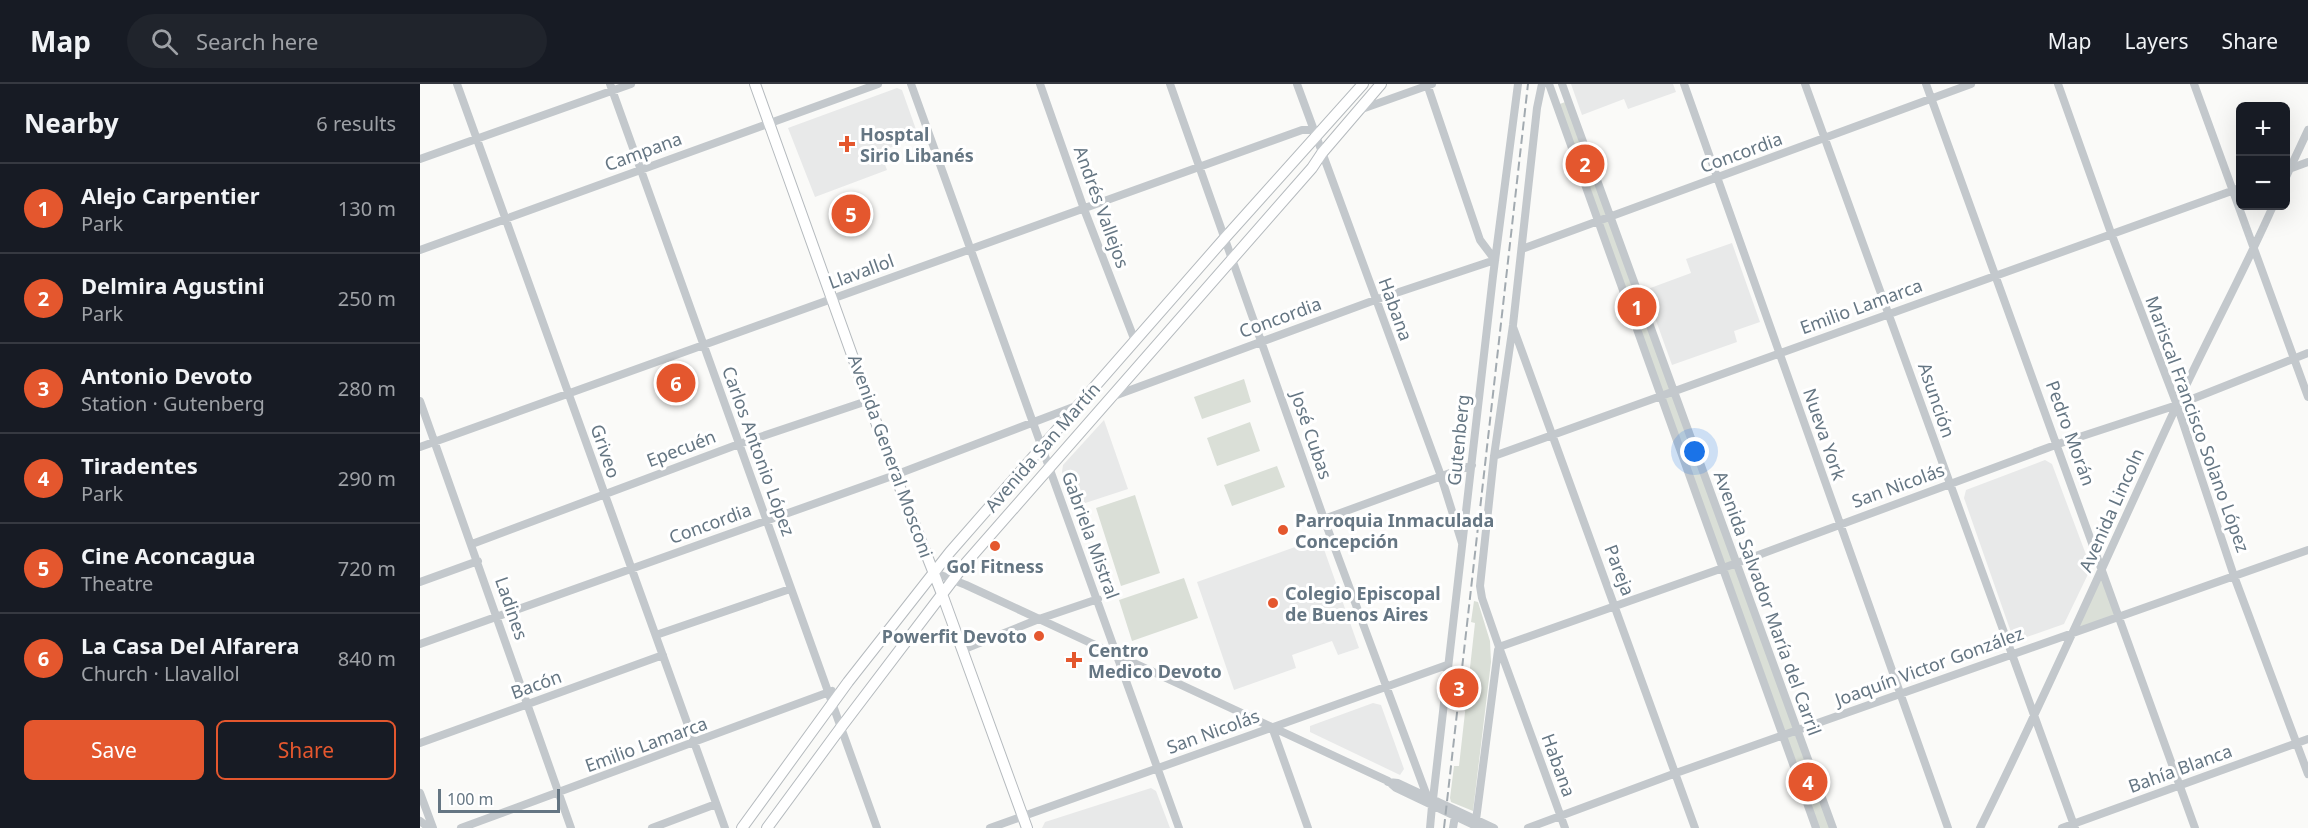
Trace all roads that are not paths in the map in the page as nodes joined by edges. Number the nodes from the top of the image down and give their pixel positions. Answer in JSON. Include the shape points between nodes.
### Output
{"nodes":[{"id":1,"x":457,"y":84,"type":"edge"},
{"id":2,"x":631,"y":84,"type":"edge"},
{"id":3,"x":755,"y":84,"type":"edge"},
{"id":4,"x":878,"y":84,"type":"edge"},
{"id":5,"x":911,"y":84,"type":"edge"},
{"id":6,"x":1040,"y":84,"type":"edge"},
{"id":7,"x":1170,"y":84,"type":"edge"},
{"id":8,"x":1297,"y":84,"type":"edge"},
{"id":9,"x":1363,"y":84,"type":"edge"},
{"id":10,"x":1381,"y":84,"type":"edge"},
{"id":11,"x":1518,"y":84,"type":"edge"},
{"id":12,"x":1542,"y":84,"type":"edge"},
{"id":13,"x":1549,"y":84,"type":"edge"},
{"id":14,"x":1562,"y":84,"type":"edge"},
{"id":15,"x":1684,"y":84,"type":"edge"},
{"id":16,"x":1805,"y":84,"type":"edge"},
{"id":17,"x":1926,"y":84,"type":"edge"},
{"id":18,"x":1971,"y":84,"type":"edge"},
{"id":19,"x":2058,"y":84,"type":"edge"},
{"id":20,"x":2194,"y":84,"type":"edge"},
{"id":21,"x":1429,"y":85,"type":"edge"},
{"id":22,"x":611,"y":87,"type":"edge"},
{"id":23,"x":1931,"y":98,"type":"junction"},
{"id":24,"x":1359,"y":110,"type":"junction"},
{"id":25,"x":768,"y":123,"type":"junction"},
{"id":26,"x":2308,"y":130,"type":"edge"},
{"id":27,"x":1315,"y":133,"type":"junction"},
{"id":28,"x":1824,"y":138,"type":"junction"},
{"id":29,"x":476,"y":140,"type":"junction"},
{"id":30,"x":1322,"y":153,"type":"junction"},
{"id":31,"x":420,"y":159,"type":"edge"},
{"id":32,"x":2308,"y":162,"type":"edge"},
{"id":33,"x":2290,"y":166,"type":"edge"},
{"id":34,"x":1199,"y":167,"type":"junction"},
{"id":35,"x":641,"y":170,"type":"junction"},
{"id":36,"x":2290,"y":171,"type":"edge"},
{"id":37,"x":1719,"y":178,"type":"junction"},
{"id":38,"x":2236,"y":188,"type":"edge"},
{"id":39,"x":2236,"y":190,"type":"edge"},
{"id":40,"x":1084,"y":209,"type":"junction"},
{"id":41,"x":2243,"y":210,"type":"edge"},
{"id":42,"x":2271,"y":210,"type":"edge"},
{"id":43,"x":1611,"y":217,"type":"junction"},
{"id":44,"x":505,"y":219,"type":"junction"},
{"id":45,"x":1598,"y":221,"type":"junction"},
{"id":46,"x":2110,"y":233,"type":"junction"},
{"id":47,"x":1224,"y":238,"type":"junction"},
{"id":48,"x":1522,"y":249,"type":"junction"},
{"id":49,"x":420,"y":250,"type":"edge"},
{"id":50,"x":971,"y":250,"type":"junction"},
{"id":51,"x":2254,"y":250,"type":"junction"},
{"id":52,"x":1232,"y":259,"type":"junction"},
{"id":53,"x":1495,"y":260,"type":"junction"},
{"id":54,"x":1995,"y":275,"type":"junction"},
{"id":55,"x":833,"y":299,"type":"junction"},
{"id":56,"x":1375,"y":300,"type":"junction"},
{"id":57,"x":1889,"y":313,"type":"junction"},
{"id":58,"x":1513,"y":325,"type":"junction"},
{"id":59,"x":1135,"y":341,"type":"junction"},
{"id":60,"x":1261,"y":341,"type":"junction"},
{"id":61,"x":704,"y":345,"type":"junction"},
{"id":62,"x":2308,"y":353,"type":"edge"},
{"id":63,"x":1779,"y":354,"type":"junction"},
{"id":64,"x":2294,"y":358,"type":"junction"},
{"id":65,"x":1675,"y":392,"type":"junction"},
{"id":66,"x":568,"y":394,"type":"junction"},
{"id":67,"x":1662,"y":396,"type":"junction"},
{"id":68,"x":1112,"y":397,"type":"junction"},
{"id":69,"x":2308,"y":397,"type":"edge"},
{"id":70,"x":870,"y":400,"type":"junction"},
{"id":71,"x":420,"y":401,"type":"edge"},
{"id":72,"x":1078,"y":405,"type":"junction"},
{"id":73,"x":2177,"y":405,"type":"junction"},
{"id":74,"x":1033,"y":423,"type":"junction"},
{"id":75,"x":1551,"y":435,"type":"junction"},
{"id":76,"x":435,"y":442,"type":"junction"},
{"id":77,"x":739,"y":444,"type":"junction"},
{"id":78,"x":2058,"y":444,"type":"junction"},
{"id":79,"x":420,"y":447,"type":"edge"},
{"id":80,"x":1042,"y":449,"type":"junction"},
{"id":81,"x":1494,"y":456,"type":"junction"},
{"id":82,"x":1472,"y":465,"type":"junction"},
{"id":83,"x":1049,"y":468,"type":"junction"},
{"id":84,"x":895,"y":475,"type":"junction"},
{"id":85,"x":1441,"y":476,"type":"junction"},
{"id":86,"x":1950,"y":484,"type":"junction"},
{"id":87,"x":604,"y":495,"type":"junction"},
{"id":88,"x":1324,"y":519,"type":"junction"},
{"id":89,"x":766,"y":520,"type":"junction"},
{"id":90,"x":1839,"y":524,"type":"junction"},
{"id":91,"x":472,"y":544,"type":"junction"},
{"id":92,"x":1463,"y":546,"type":"junction"},
{"id":93,"x":2308,"y":549,"type":"edge"},
{"id":94,"x":478,"y":561,"type":"junction"},
{"id":95,"x":1737,"y":563,"type":"junction"},
{"id":96,"x":1722,"y":568,"type":"junction"},
{"id":97,"x":632,"y":570,"type":"junction"},
{"id":98,"x":2103,"y":570,"type":"junction"},
{"id":99,"x":933,"y":572,"type":"junction"},
{"id":100,"x":2234,"y":576,"type":"junction"},
{"id":101,"x":953,"y":580,"type":"junction"},
{"id":102,"x":420,"y":582,"type":"edge"},
{"id":103,"x":790,"y":590,"type":"junction"},
{"id":104,"x":942,"y":594,"type":"junction"},
{"id":105,"x":1098,"y":599,"type":"junction"},
{"id":106,"x":1615,"y":604,"type":"junction"},
{"id":107,"x":1487,"y":612,"type":"joint"},
{"id":108,"x":2119,"y":616,"type":"junction"},
{"id":109,"x":498,"y":617,"type":"junction"},
{"id":110,"x":1039,"y":619,"type":"junction"},
{"id":111,"x":2074,"y":632,"type":"junction"},
{"id":112,"x":656,"y":635,"type":"junction"},
{"id":113,"x":420,"y":644,"type":"edge"},
{"id":114,"x":1499,"y":647,"type":"junction"},
{"id":115,"x":962,"y":650,"type":"junction"},
{"id":116,"x":2011,"y":653,"type":"junction"},
{"id":117,"x":663,"y":655,"type":"junction"},
{"id":118,"x":1116,"y":655,"type":"junction"},
{"id":119,"x":1447,"y":665,"type":"junction"},
{"id":120,"x":1385,"y":688,"type":"junction"},
{"id":121,"x":842,"y":690,"type":"junction"},
{"id":122,"x":828,"y":692,"type":"junction"},
{"id":123,"x":1900,"y":695,"type":"junction"},
{"id":124,"x":833,"y":703,"type":"junction"},
{"id":125,"x":529,"y":704,"type":"junction"},
{"id":126,"x":2035,"y":717,"type":"junction"},
{"id":127,"x":842,"y":726,"type":"junction"},
{"id":128,"x":1272,"y":727,"type":"junction"},
{"id":129,"x":1797,"y":731,"type":"junction"},
{"id":130,"x":1784,"y":736,"type":"junction"},
{"id":131,"x":2308,"y":739,"type":"edge"},
{"id":132,"x":2298,"y":742,"type":"junction"},
{"id":133,"x":420,"y":743,"type":"edge"},
{"id":134,"x":695,"y":743,"type":"junction"},
{"id":135,"x":1157,"y":769,"type":"junction"},
{"id":136,"x":1676,"y":773,"type":"junction"},
{"id":137,"x":2308,"y":774,"type":"edge"},
{"id":138,"x":2180,"y":786,"type":"junction"},
{"id":139,"x":420,"y":794,"type":"edge"},
{"id":140,"x":559,"y":794,"type":"junction"},
{"id":141,"x":1431,"y":800,"type":"junction"},
{"id":142,"x":716,"y":804,"type":"junction"},
{"id":143,"x":1023,"y":816,"type":"junction"},
{"id":144,"x":1455,"y":816,"type":"junction"},
{"id":145,"x":1560,"y":816,"type":"junction"},
{"id":146,"x":420,"y":821,"type":"edge"},
{"id":147,"x":1478,"y":824,"type":"edge"},
{"id":148,"x":2074,"y":826,"type":"edge"},
{"id":149,"x":431,"y":828,"type":"edge"},
{"id":150,"x":461,"y":828,"type":"edge"},
{"id":151,"x":571,"y":828,"type":"edge"},
{"id":152,"x":652,"y":828,"type":"edge"},
{"id":153,"x":725,"y":828,"type":"edge"},
{"id":154,"x":742,"y":828,"type":"edge"},
{"id":155,"x":767,"y":828,"type":"edge"},
{"id":156,"x":877,"y":828,"type":"edge"},
{"id":157,"x":990,"y":828,"type":"edge"},
{"id":158,"x":1027,"y":828,"type":"edge"},
{"id":159,"x":1179,"y":828,"type":"edge"},
{"id":160,"x":1308,"y":828,"type":"edge"},
{"id":161,"x":1430,"y":828,"type":"edge"},
{"id":162,"x":1453,"y":828,"type":"edge"},
{"id":163,"x":1494,"y":828,"type":"edge"},
{"id":164,"x":1528,"y":828,"type":"edge"},
{"id":165,"x":1564,"y":828,"type":"edge"},
{"id":166,"x":1695,"y":828,"type":"edge"},
{"id":167,"x":1816,"y":828,"type":"edge"},
{"id":168,"x":1833,"y":828,"type":"edge"},
{"id":169,"x":1948,"y":828,"type":"edge"},
{"id":170,"x":1980,"y":828,"type":"edge"},
{"id":171,"x":2062,"y":828,"type":"edge"},
{"id":172,"x":2195,"y":828,"type":"edge"}],
"edges":[{"from":1,"to":29,"type":"street","name":"Griveo"},
{"from":2,"to":22,"type":"street"},
{"from":3,"to":25,"type":"main road","name":"Avenida General Mosconi"},
{"from":4,"to":25,"type":"street","name":"Campana"},
{"from":5,"to":50,"type":"street","name":"Gabriela Mistral"},
{"from":6,"to":40,"type":"street","name":"Andrés Vallejos"},
{"from":7,"to":34,"type":"street","name":"José Cubas"},
{"from":8,"to":27,"type":"street","name":"Habana"},
{"from":9,"to":27,"type":"main road","name":"Avenida San Martín"},
{"from":10,"to":24,"type":"main road","name":"Avenida San Martín"},
{"from":11,"to":53,"type":"street","name":"Gutenberg"},
{"from":12,"to":48,"type":"street","name":"Gutenberg"},
{"from":13,"to":45,"type":"street","name":"Avenida Salvador María del Carril"},
{"from":14,"to":43,"type":"street","name":"Avenida Salvador María del Carril"},
{"from":15,"to":37,"type":"street","name":"Nueva York"},
{"from":16,"to":28,"type":"street","name":"Asunción"},
{"from":17,"to":23,"type":"street","name":"Pedro Morán"},
{"from":18,"to":23,"type":"street","name":"Concordia"},
{"from":19,"to":46,"type":"street","name":"Mariscal Francisco Solano López"},
{"from":20,"to":38,"type":"street"},
{"from":21,"to":24,"type":"street"},
{"from":21,"to":53,"type":"street","via":[[1480,240]]},
{"from":22,"to":29,"type":"street"},
{"from":22,"to":35,"type":"street","name":"Carlos Antonio López"},
{"from":23,"to":28,"type":"street","name":"Concordia"},
{"from":23,"to":54,"type":"street","name":"Pedro Morán"},
{"from":24,"to":30,"type":"main road","name":"Avenida San Martín"},
{"from":25,"to":35,"type":"street","name":"Campana"},
{"from":25,"to":55,"type":"main road","name":"Avenida General Mosconi"},
{"from":26,"to":33,"type":"street"},
{"from":27,"to":30,"type":"street","name":"Habana"},
{"from":27,"to":34,"type":"street","name":"Llavallol","via":[[1302,130]]},
{"from":27,"to":47,"type":"main road","name":"Avenida San Martín"},
{"from":28,"to":37,"type":"street","name":"Concordia"},
{"from":28,"to":57,"type":"street","name":"Asunción"},
{"from":29,"to":31,"type":"street"},
{"from":29,"to":44,"type":"street","name":"Griveo"},
{"from":30,"to":52,"type":"main road","name":"Avenida San Martín"},
{"from":30,"to":56,"type":"street","name":"Habana"},
{"from":32,"to":36,"type":"street"},
{"from":34,"to":40,"type":"street","name":"Llavallol"},
{"from":34,"to":47,"type":"street","name":"José Cubas"},
{"from":35,"to":44,"type":"street","name":"Campana"},
{"from":35,"to":61,"type":"street","name":"Carlos Antonio López"},
{"from":37,"to":43,"type":"street","name":"Concordia"},
{"from":37,"to":63,"type":"street","name":"Nueva York"},
{"from":39,"to":46,"type":"street","name":"Emilio Lamarca"},
{"from":40,"to":50,"type":"street","name":"Llavallol"},
{"from":40,"to":59,"type":"street","name":"Andrés Vallejos"},
{"from":41,"to":51,"type":"street"},
{"from":42,"to":51,"type":"street","name":"Avenida Lincoln"},
{"from":43,"to":45,"type":"street","name":"Concordia"},
{"from":43,"to":65,"type":"street","name":"Avenida Salvador María del Carril"},
{"from":44,"to":49,"type":"street","name":"Campana"},
{"from":44,"to":66,"type":"street","name":"Griveo"},
{"from":45,"to":48,"type":"street","name":"Concordia"},
{"from":45,"to":67,"type":"street","name":"Avenida Salvador María del Carril"},
{"from":46,"to":54,"type":"street","name":"Emilio Lamarca"},
{"from":46,"to":73,"type":"street","name":"Mariscal Francisco Solano López"},
{"from":47,"to":52,"type":"street","name":"José Cubas"},
{"from":47,"to":59,"type":"main road","name":"Avenida San Martín"},
{"from":48,"to":58,"type":"street","name":"Gutenberg"},
{"from":50,"to":55,"type":"street","name":"Llavallol"},
{"from":50,"to":74,"type":"street","name":"Gabriela Mistral"},
{"from":51,"to":64,"type":"street"},
{"from":51,"to":73,"type":"street","name":"Avenida Lincoln"},
{"from":52,"to":60,"type":"street","name":"José Cubas"},
{"from":52,"to":68,"type":"main road","name":"Avenida San Martín"},
{"from":53,"to":56,"type":"street","name":"Concordia"},
{"from":53,"to":82,"type":"street","name":"Gutenberg"},
{"from":54,"to":57,"type":"street","name":"Emilio Lamarca"},
{"from":54,"to":78,"type":"street","name":"Pedro Morán"},
{"from":55,"to":61,"type":"street","name":"Llavallol"},
{"from":55,"to":70,"type":"main road","name":"Avenida General Mosconi"},
{"from":56,"to":60,"type":"street","name":"Concordia"},
{"from":56,"to":85,"type":"street","name":"Habana"},
{"from":57,"to":63,"type":"street","name":"Emilio Lamarca"},
{"from":57,"to":86,"type":"street","name":"Asunción"},
{"from":58,"to":75,"type":"street","name":"Pareja"},
{"from":58,"to":81,"type":"street","name":"Gutenberg"},
{"from":59,"to":72,"type":"main road","name":"Avenida San Martín"},
{"from":60,"to":68,"type":"street","name":"Concordia"},
{"from":60,"to":88,"type":"street","name":"José Cubas"},
{"from":61,"to":66,"type":"street","name":"Llavallol"},
{"from":61,"to":77,"type":"street","name":"Carlos Antonio López"},
{"from":62,"to":64,"type":"street","name":"San Nicolás"},
{"from":63,"to":65,"type":"street","name":"Emilio Lamarca"},
{"from":63,"to":90,"type":"street","name":"Nueva York"},
{"from":64,"to":69,"type":"street"},
{"from":64,"to":73,"type":"street","name":"San Nicolás"},
{"from":65,"to":67,"type":"street","name":"Emilio Lamarca"},
{"from":65,"to":95,"type":"street","name":"Avenida Salvador María del Carril"},
{"from":66,"to":76,"type":"street","name":"Llavallol"},
{"from":66,"to":87,"type":"street","name":"Griveo"},
{"from":67,"to":75,"type":"street","name":"Emilio Lamarca"},
{"from":67,"to":96,"type":"street","name":"Avenida Salvador María del Carril"},
{"from":68,"to":83,"type":"main road","name":"Avenida San Martín"},
{"from":70,"to":77,"type":"street","name":"Epecuén"},
{"from":70,"to":84,"type":"main road","name":"Avenida General Mosconi"},
{"from":71,"to":76,"type":"street","name":"Ladines"},
{"from":72,"to":74,"type":"street","name":"Concordia"},
{"from":72,"to":80,"type":"main road","name":"Avenida San Martín"},
{"from":73,"to":78,"type":"street","name":"San Nicolás"},
{"from":73,"to":98,"type":"street","name":"Avenida Lincoln"},
{"from":73,"to":100,"type":"street","name":"Mariscal Francisco Solano López"},
{"from":74,"to":80,"type":"street","name":"Gabriela Mistral"},
{"from":74,"to":84,"type":"street","name":"Concordia"},
{"from":75,"to":81,"type":"street","name":"Emilio Lamarca"},
{"from":75,"to":106,"type":"street","name":"Pareja"},
{"from":76,"to":79,"type":"street","name":"Llavallol"},
{"from":76,"to":91,"type":"street","name":"Ladines"},
{"from":77,"to":87,"type":"street","name":"Epecuén"},
{"from":77,"to":89,"type":"street","name":"Carlos Antonio López"},
{"from":78,"to":86,"type":"street","name":"San Nicolás"},
{"from":78,"to":98,"type":"street","name":"Pedro Morán"},
{"from":80,"to":83,"type":"street","name":"Gabriela Mistral"},
{"from":80,"to":99,"type":"main road","name":"Avenida San Martín"},
{"from":81,"to":107,"type":"street","name":"Gutenberg","via":[[1480,586]]},
{"from":82,"to":85,"type":"street"},
{"from":82,"to":92,"type":"street","name":"Gutenberg"},
{"from":83,"to":101,"type":"main road","name":"Avenida San Martín"},
{"from":83,"to":105,"type":"street","name":"Gabriela Mistral"},
{"from":84,"to":89,"type":"street","name":"Concordia"},
{"from":84,"to":99,"type":"main road","name":"Avenida General Mosconi"},
{"from":85,"to":88,"type":"street"},
{"from":85,"to":92,"type":"street","name":"Habana"},
{"from":86,"to":90,"type":"street","name":"San Nicolás"},
{"from":86,"to":116,"type":"street","name":"Asunción"},
{"from":87,"to":91,"type":"street","name":"Epecuén"},
{"from":87,"to":97,"type":"street","name":"Griveo"},
{"from":88,"to":120,"type":"street","name":"José Cubas"},
{"from":89,"to":97,"type":"street","name":"Concordia"},
{"from":89,"to":103,"type":"street","name":"Carlos Antonio López"},
{"from":90,"to":95,"type":"street","name":"San Nicolás"},
{"from":90,"to":123,"type":"street","name":"Nueva York"},
{"from":91,"to":94,"type":"street","name":"Ladines"},
{"from":92,"to":119,"type":"street","name":"Gutenberg"},
{"from":93,"to":100,"type":"street","name":"Joaquín Victor González"},
{"from":94,"to":102,"type":"street"},
{"from":94,"to":109,"type":"street","name":"Ladines"},
{"from":95,"to":96,"type":"street","name":"San Nicolás"},
{"from":95,"to":129,"type":"street","name":"Avenida Salvador María del Carril"},
{"from":96,"to":106,"type":"street","name":"San Nicolás"},
{"from":96,"to":130,"type":"street","name":"Avenida Salvador María del Carril"},
{"from":97,"to":109,"type":"street","name":"Concordia"},
{"from":97,"to":112,"type":"street","name":"Griveo"},
{"from":98,"to":108,"type":"street","name":"Pedro Morán"},
{"from":98,"to":111,"type":"street","name":"Avenida Lincoln"},
{"from":99,"to":101,"type":"street"},
{"from":99,"to":104,"type":"main road","name":"Avenida General Mosconi"},
{"from":99,"to":121,"type":"main road","name":"Avenida San Martín"},
{"from":100,"to":108,"type":"street","name":"Joaquín Victor González"},
{"from":100,"to":132,"type":"street","name":"Mariscal Francisco Solano López"},
{"from":101,"to":104,"type":"main road","name":"Avenida San Martín"},
{"from":101,"to":110,"type":"street"},
{"from":103,"to":112,"type":"street"},
{"from":103,"to":122,"type":"street","name":"Carlos Antonio López"},
{"from":104,"to":115,"type":"main road","name":"Avenida General Mosconi"},
{"from":104,"to":127,"type":"main road","name":"Avenida San Martín"},
{"from":105,"to":110,"type":"street"},
{"from":105,"to":118,"type":"street","name":"Gabriela Mistral"},
{"from":106,"to":114,"type":"street","name":"San Nicolás"},
{"from":106,"to":136,"type":"street","name":"Pareja"},
{"from":107,"to":114,"type":"street","name":"Habana"},
{"from":108,"to":111,"type":"street","name":"Joaquín Victor González"},
{"from":108,"to":138,"type":"street","name":"Pedro Morán"},
{"from":109,"to":113,"type":"street","name":"Concordia"},
{"from":109,"to":125,"type":"street","name":"Ladines"},
{"from":110,"to":115,"type":"street"},
{"from":110,"to":118,"type":"street"},
{"from":111,"to":116,"type":"street","name":"Joaquín Victor González"},
{"from":111,"to":126,"type":"street","name":"Avenida Lincoln"},
{"from":112,"to":117,"type":"street","name":"Griveo"},
{"from":114,"to":145,"type":"street","name":"Habana"},
{"from":114,"to":147,"type":"street"},
{"from":115,"to":143,"type":"main road","name":"Avenida General Mosconi"},
{"from":116,"to":123,"type":"street","name":"Joaquín Victor González"},
{"from":116,"to":126,"type":"street","name":"Asunción"},
{"from":117,"to":125,"type":"street","name":"Bacón"},
{"from":117,"to":134,"type":"street","name":"Griveo"},
{"from":118,"to":128,"type":"street"},
{"from":118,"to":135,"type":"street","name":"Gabriela Mistral"},
{"from":119,"to":120,"type":"street","name":"San Nicolás"},
{"from":119,"to":141,"type":"street","name":"Gutenberg"},
{"from":120,"to":128,"type":"street","name":"San Nicolás"},
{"from":120,"to":141,"type":"street","name":"José Cubas"},
{"from":121,"to":122,"type":"street","name":"Emilio Lamarca"},
{"from":121,"to":124,"type":"main road","name":"Avenida San Martín"},
{"from":122,"to":124,"type":"street","name":"Carlos Antonio López"},
{"from":122,"to":134,"type":"street","name":"Emilio Lamarca"},
{"from":123,"to":129,"type":"street","name":"Joaquín Victor González"},
{"from":123,"to":169,"type":"street","name":"Nueva York"},
{"from":124,"to":127,"type":"street","name":"Carlos Antonio López"},
{"from":124,"to":154,"type":"main road","name":"Avenida San Martín"},
{"from":125,"to":133,"type":"street","name":"Bacón"},
{"from":125,"to":140,"type":"street","name":"Ladines"},
{"from":126,"to":148,"type":"street","name":"Asunción"},
{"from":126,"to":170,"type":"street","name":"Avenida Lincoln"},
{"from":127,"to":155,"type":"main road","name":"Avenida San Martín"},
{"from":127,"to":156,"type":"street","name":"Carlos Antonio López"},
{"from":128,"to":135,"type":"street","name":"San Nicolás"},
{"from":128,"to":141,"type":"street"},
{"from":128,"to":160,"type":"street"},
{"from":129,"to":130,"type":"street","name":"Joaquín Victor González"},
{"from":129,"to":168,"type":"street","name":"Avenida Salvador María del Carril"},
{"from":130,"to":136,"type":"street","name":"Joaquín Victor González"},
{"from":130,"to":167,"type":"street","name":"Avenida Salvador María del Carril"},
{"from":131,"to":132,"type":"street","name":"Bahía Blanca"},
{"from":132,"to":137,"type":"street","name":"Mariscal Francisco Solano López"},
{"from":132,"to":138,"type":"street","name":"Bahía Blanca"},
{"from":134,"to":140,"type":"street","name":"Emilio Lamarca"},
{"from":134,"to":142,"type":"street","name":"Griveo"},
{"from":135,"to":143,"type":"street","name":"San Nicolás"},
{"from":135,"to":159,"type":"street","name":"Gabriela Mistral"},
{"from":136,"to":145,"type":"street","name":"Joaquín Victor González"},
{"from":136,"to":166,"type":"street","name":"Pareja"},
{"from":138,"to":148,"type":"street","name":"Bahía Blanca"},
{"from":138,"to":172,"type":"street","name":"Pedro Morán"},
{"from":139,"to":149,"type":"street"},
{"from":140,"to":150,"type":"street","name":"Emilio Lamarca"},
{"from":140,"to":151,"type":"street","name":"Ladines"},
{"from":141,"to":144,"type":"street"},
{"from":141,"to":147,"type":"street"},
{"from":141,"to":161,"type":"street","name":"Gutenberg"},
{"from":142,"to":152,"type":"street"},
{"from":142,"to":153,"type":"street","name":"Griveo"},
{"from":143,"to":157,"type":"street","name":"San Nicolás"},
{"from":143,"to":158,"type":"main road","name":"Avenida General Mosconi"},
{"from":144,"to":147,"type":"street"},
{"from":144,"to":162,"type":"street"},
{"from":145,"to":164,"type":"street","name":"Joaquín Victor González"},
{"from":145,"to":165,"type":"street","name":"Habana"},
{"from":146,"to":149,"type":"street"},
{"from":147,"to":163,"type":"street"},
{"from":148,"to":171,"type":"street","name":"Bahía Blanca"}]}
